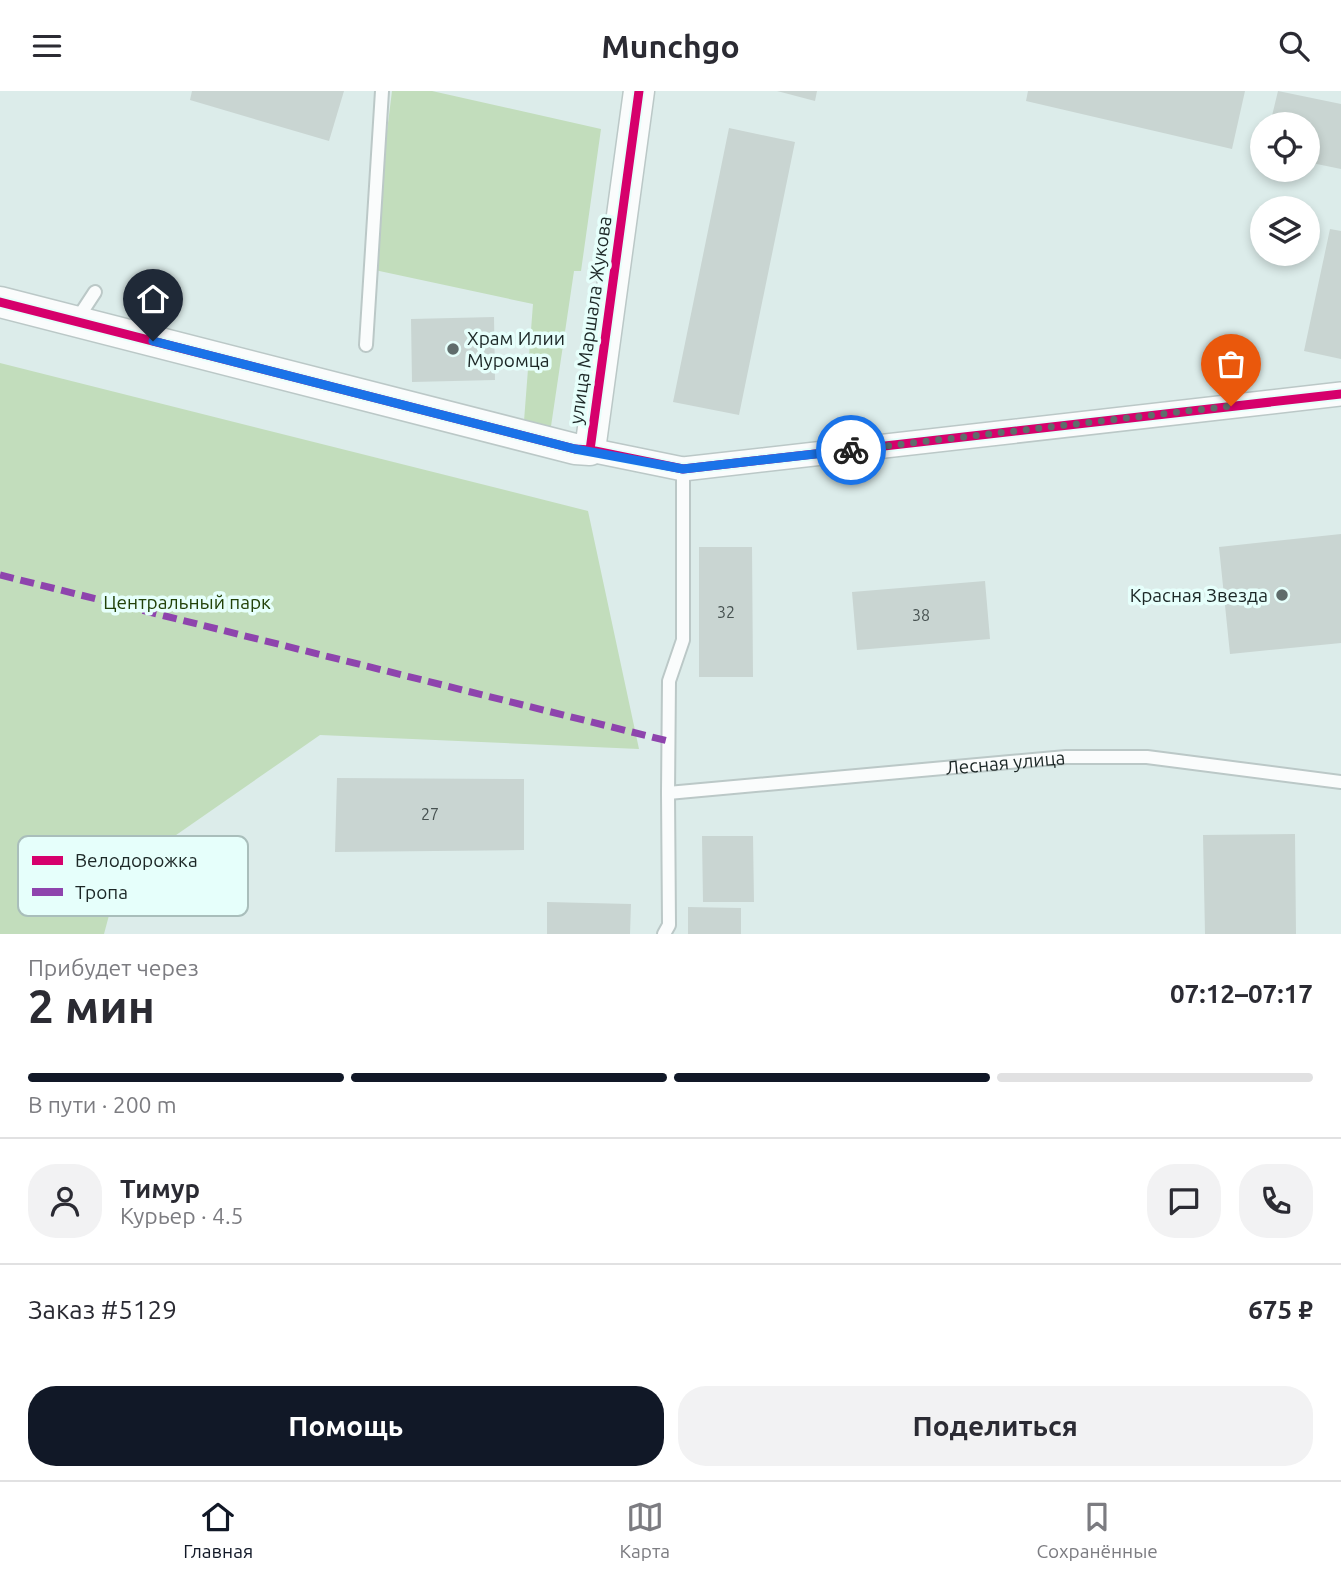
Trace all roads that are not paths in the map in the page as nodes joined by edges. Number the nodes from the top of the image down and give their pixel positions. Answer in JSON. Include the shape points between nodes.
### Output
{"nodes":[{"id":1,"x":382,"y":91,"type":"edge"},
{"id":2,"x":639,"y":91,"type":"edge"},
{"id":3,"x":94,"y":292,"type":"dead end"},
{"id":4,"x":0,"y":302,"type":"edge"},
{"id":5,"x":76,"y":321,"type":"junction"},
{"id":6,"x":366,"y":345,"type":"dead end"},
{"id":7,"x":1341,"y":394,"type":"edge"},
{"id":8,"x":590,"y":450,"type":"junction"},
{"id":9,"x":683,"y":469,"type":"junction"},
{"id":10,"x":1341,"y":782,"type":"edge"},
{"id":11,"x":668,"y":793,"type":"junction"},
{"id":12,"x":664,"y":934,"type":"edge"}],
"edges":[{"from":1,"to":6,"type":"lane"},
{"from":2,"to":8,"type":"street","name":"улица Маршала Жукова"},
{"from":3,"to":5,"type":"lane"},
{"from":4,"to":5,"type":"street","name":"улица Маршала Жукова"},
{"from":5,"to":8,"type":"street","name":"улица Маршала Жукова"},
{"from":7,"to":9,"type":"street"},
{"from":8,"to":9,"type":"street"},
{"from":9,"to":11,"type":"lane","via":[[683,640],[669,681]]},
{"from":10,"to":11,"type":"lane","name":"Лесная улица","via":[[1147,757],[1066,757]]},
{"from":11,"to":12,"type":"lane","via":[[669,925]]}]}
